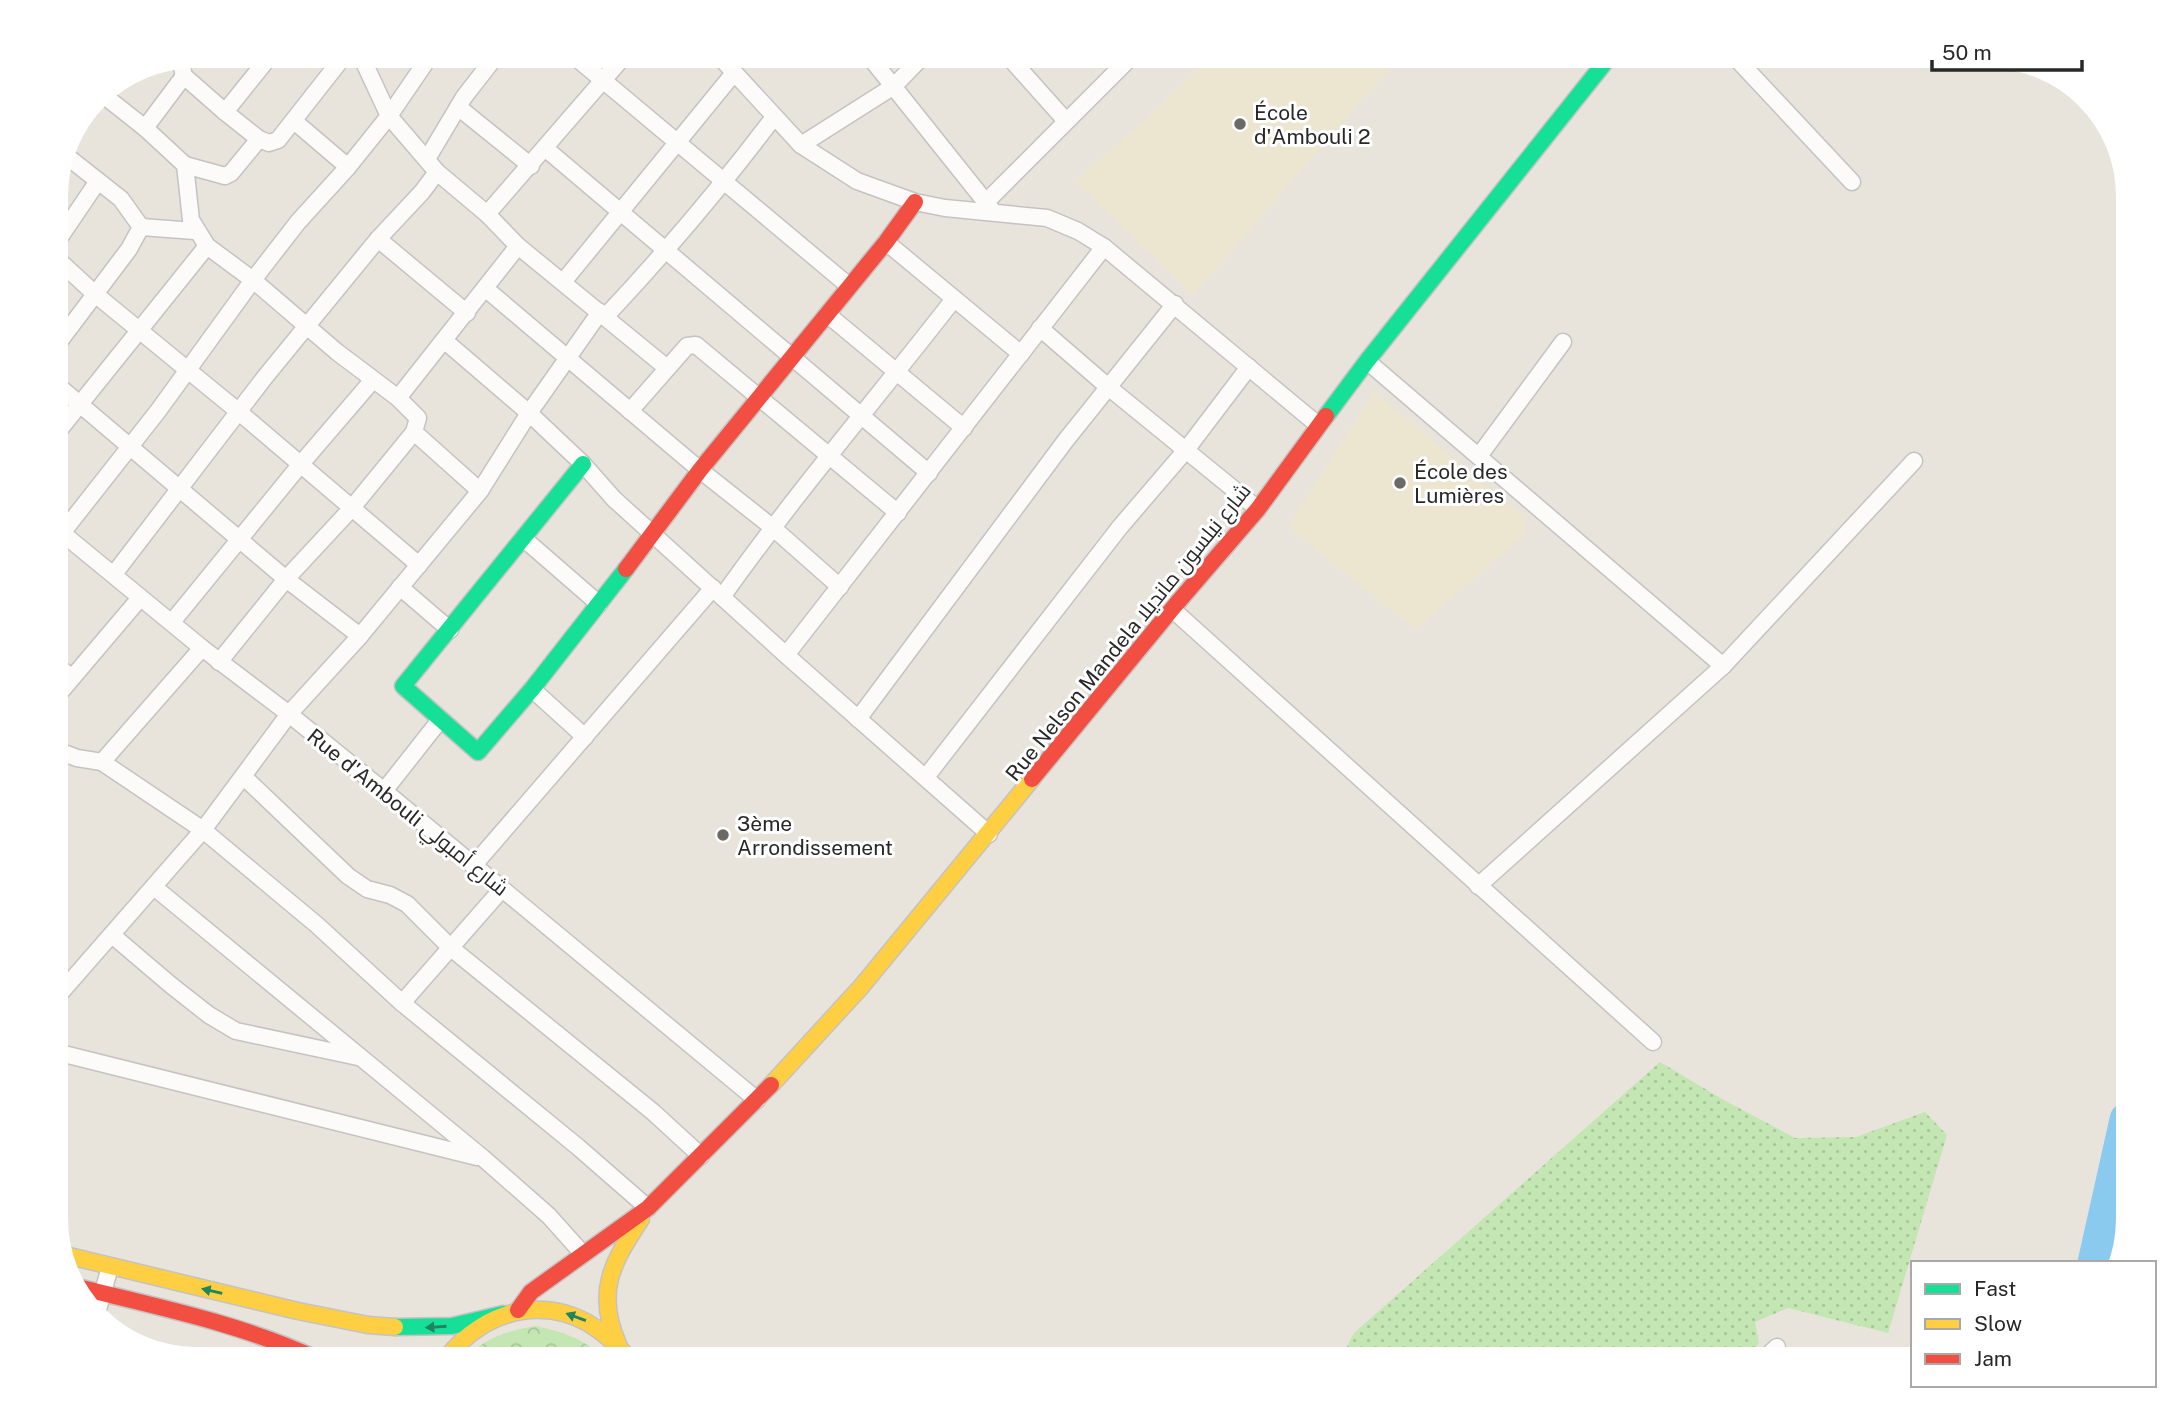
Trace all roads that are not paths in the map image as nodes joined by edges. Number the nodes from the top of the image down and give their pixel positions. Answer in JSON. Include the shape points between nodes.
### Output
{"nodes":[{"id":1,"x":1119,"y":68,"type":"edge"},
{"id":2,"x":1600,"y":68,"type":"edge"},
{"id":3,"x":1745,"y":68,"type":"edge"},
{"id":4,"x":260,"y":69,"type":"edge"},
{"id":5,"x":334,"y":69,"type":"edge"},
{"id":6,"x":367,"y":69,"type":"edge"},
{"id":7,"x":421,"y":69,"type":"edge"},
{"id":8,"x":486,"y":69,"type":"edge"},
{"id":9,"x":588,"y":69,"type":"edge"},
{"id":10,"x":613,"y":69,"type":"edge"},
{"id":11,"x":730,"y":69,"type":"edge"},
{"id":12,"x":880,"y":69,"type":"edge"},
{"id":13,"x":911,"y":69,"type":"edge"},
{"id":14,"x":1019,"y":69,"type":"edge"},
{"id":15,"x":183,"y":70,"type":"edge"},
{"id":16,"x":734,"y":73,"type":"junction"},
{"id":17,"x":184,"y":76,"type":"junction"},
{"id":18,"x":602,"y":81,"type":"junction"},
{"id":19,"x":894,"y":86,"type":"junction"},
{"id":20,"x":111,"y":101,"type":"edge"},
{"id":21,"x":458,"y":107,"type":"junction"},
{"id":22,"x":225,"y":112,"type":"junction"},
{"id":23,"x":389,"y":116,"type":"junction"},
{"id":24,"x":774,"y":117,"type":"junction"},
{"id":25,"x":294,"y":121,"type":"junction"},
{"id":26,"x":1066,"y":121,"type":"junction"},
{"id":27,"x":145,"y":128,"type":"junction"},
{"id":28,"x":259,"y":139,"type":"junction"},
{"id":29,"x":676,"y":142,"type":"junction"},
{"id":30,"x":801,"y":145,"type":"junction"},
{"id":31,"x":546,"y":149,"type":"junction"},
{"id":32,"x":73,"y":161,"type":"edge"},
{"id":33,"x":186,"y":165,"type":"junction"},
{"id":34,"x":432,"y":166,"type":"junction"},
{"id":35,"x":531,"y":166,"type":"junction"},
{"id":36,"x":348,"y":167,"type":"junction"},
{"id":37,"x":98,"y":181,"type":"junction"},
{"id":38,"x":1852,"y":182,"type":"dead end"},
{"id":39,"x":724,"y":183,"type":"junction"},
{"id":40,"x":915,"y":202,"type":"junction"},
{"id":41,"x":990,"y":207,"type":"junction"},
{"id":42,"x":620,"y":212,"type":"junction"},
{"id":43,"x":487,"y":214,"type":"junction"},
{"id":44,"x":69,"y":224,"type":"edge"},
{"id":45,"x":141,"y":227,"type":"junction"},
{"id":46,"x":195,"y":230,"type":"junction"},
{"id":47,"x":377,"y":239,"type":"junction"},
{"id":48,"x":886,"y":242,"type":"junction"},
{"id":49,"x":206,"y":246,"type":"junction"},
{"id":50,"x":518,"y":246,"type":"junction"},
{"id":51,"x":1104,"y":247,"type":"junction"},
{"id":52,"x":667,"y":251,"type":"junction"},
{"id":53,"x":69,"y":270,"type":"edge"},
{"id":54,"x":253,"y":280,"type":"junction"},
{"id":55,"x":563,"y":282,"type":"junction"},
{"id":56,"x":849,"y":286,"type":"junction"},
{"id":57,"x":486,"y":289,"type":"junction"},
{"id":58,"x":95,"y":294,"type":"junction"},
{"id":59,"x":954,"y":299,"type":"junction"},
{"id":60,"x":1174,"y":304,"type":"junction"},
{"id":61,"x":467,"y":313,"type":"junction"},
{"id":62,"x":603,"y":314,"type":"junction"},
{"id":63,"x":827,"y":314,"type":"junction"},
{"id":64,"x":307,"y":327,"type":"junction"},
{"id":65,"x":1040,"y":328,"type":"junction"},
{"id":66,"x":69,"y":329,"type":"edge"},
{"id":67,"x":140,"y":329,"type":"junction"},
{"id":68,"x":445,"y":341,"type":"junction"},
{"id":69,"x":1563,"y":342,"type":"dead end"},
{"id":70,"x":1021,"y":354,"type":"junction"},
{"id":71,"x":794,"y":356,"type":"junction"},
{"id":72,"x":568,"y":359,"type":"junction"},
{"id":73,"x":1367,"y":361,"type":"junction"},
{"id":74,"x":1249,"y":367,"type":"junction"},
{"id":75,"x":667,"y":368,"type":"junction"},
{"id":76,"x":188,"y":370,"type":"junction"},
{"id":77,"x":898,"y":372,"type":"junction"},
{"id":78,"x":372,"y":381,"type":"junction"},
{"id":79,"x":1107,"y":386,"type":"junction"},
{"id":80,"x":69,"y":395,"type":"edge"},
{"id":81,"x":398,"y":398,"type":"junction"},
{"id":82,"x":760,"y":398,"type":"junction"},
{"id":83,"x":80,"y":405,"type":"junction"},
{"id":84,"x":629,"y":411,"type":"junction"},
{"id":85,"x":239,"y":412,"type":"junction"},
{"id":86,"x":529,"y":412,"type":"junction"},
{"id":87,"x":863,"y":417,"type":"junction"},
{"id":88,"x":69,"y":418,"type":"edge"},
{"id":89,"x":1318,"y":425,"type":"junction"},
{"id":90,"x":964,"y":428,"type":"junction"},
{"id":91,"x":414,"y":432,"type":"junction"},
{"id":92,"x":130,"y":447,"type":"junction"},
{"id":93,"x":1186,"y":450,"type":"junction"},
{"id":94,"x":1479,"y":456,"type":"junction"},
{"id":95,"x":830,"y":457,"type":"junction"},
{"id":96,"x":1914,"y":461,"type":"dead end"},
{"id":97,"x":583,"y":464,"type":"junction"},
{"id":98,"x":300,"y":465,"type":"junction"},
{"id":99,"x":700,"y":470,"type":"junction"},
{"id":100,"x":929,"y":473,"type":"junction"},
{"id":101,"x":181,"y":488,"type":"junction"},
{"id":102,"x":480,"y":491,"type":"junction"},
{"id":103,"x":351,"y":509,"type":"junction"},
{"id":104,"x":1258,"y":509,"type":"junction"},
{"id":105,"x":898,"y":513,"type":"junction"},
{"id":106,"x":69,"y":519,"type":"edge"},
{"id":107,"x":772,"y":527,"type":"junction"},
{"id":108,"x":653,"y":534,"type":"junction"},
{"id":109,"x":240,"y":538,"type":"junction"},
{"id":110,"x":523,"y":538,"type":"junction"},
{"id":111,"x":69,"y":539,"type":"edge"},
{"id":112,"x":419,"y":565,"type":"junction"},
{"id":113,"x":114,"y":574,"type":"junction"},
{"id":114,"x":286,"y":579,"type":"junction"},
{"id":115,"x":400,"y":587,"type":"junction"},
{"id":116,"x":840,"y":587,"type":"junction"},
{"id":117,"x":718,"y":592,"type":"junction"},
{"id":118,"x":140,"y":598,"type":"junction"},
{"id":119,"x":598,"y":604,"type":"junction"},
{"id":120,"x":1172,"y":609,"type":"junction"},
{"id":121,"x":172,"y":622,"type":"junction"},
{"id":122,"x":450,"y":630,"type":"junction"},
{"id":123,"x":360,"y":636,"type":"junction"},
{"id":124,"x":202,"y":648,"type":"junction"},
{"id":125,"x":786,"y":655,"type":"junction"},
{"id":126,"x":219,"y":663,"type":"junction"},
{"id":127,"x":1724,"y":666,"type":"junction"},
{"id":128,"x":69,"y":676,"type":"edge"},
{"id":129,"x":72,"y":678,"type":"junction"},
{"id":130,"x":69,"y":682,"type":"edge"},
{"id":131,"x":533,"y":689,"type":"junction"},
{"id":132,"x":289,"y":714,"type":"junction"},
{"id":133,"x":858,"y":719,"type":"junction"},
{"id":134,"x":440,"y":720,"type":"junction"},
{"id":135,"x":585,"y":737,"type":"junction"},
{"id":136,"x":69,"y":755,"type":"edge"},
{"id":137,"x":102,"y":762,"type":"junction"},
{"id":138,"x":244,"y":777,"type":"junction"},
{"id":139,"x":926,"y":777,"type":"junction"},
{"id":140,"x":384,"y":791,"type":"junction"},
{"id":141,"x":203,"y":830,"type":"junction"},
{"id":142,"x":989,"y":834,"type":"junction"},
{"id":143,"x":473,"y":866,"type":"junction"},
{"id":144,"x":1478,"y":886,"type":"junction"},
{"id":145,"x":154,"y":887,"type":"junction"},
{"id":146,"x":502,"y":889,"type":"junction"},
{"id":147,"x":112,"y":934,"type":"junction"},
{"id":148,"x":451,"y":948,"type":"junction"},
{"id":149,"x":69,"y":983,"type":"edge"},
{"id":150,"x":402,"y":1003,"type":"junction"},
{"id":151,"x":1653,"y":1042,"type":"dead end"},
{"id":152,"x":69,"y":1055,"type":"edge"},
{"id":153,"x":361,"y":1057,"type":"junction"},
{"id":154,"x":757,"y":1100,"type":"junction"},
{"id":155,"x":701,"y":1156,"type":"junction"},
{"id":156,"x":483,"y":1158,"type":"junction"},
{"id":157,"x":648,"y":1208,"type":"junction"},
{"id":158,"x":583,"y":1254,"type":"junction"},
{"id":159,"x":75,"y":1258,"type":"edge"},
{"id":160,"x":110,"y":1267,"type":"junction"},
{"id":161,"x":91,"y":1291,"type":"edge"},
{"id":162,"x":102,"y":1294,"type":"junction"},
{"id":163,"x":100,"y":1303,"type":"edge"},
{"id":164,"x":510,"y":1312,"type":"junction"},
{"id":165,"x":294,"y":1347,"type":"edge"},
{"id":166,"x":454,"y":1347,"type":"edge"},
{"id":167,"x":618,"y":1347,"type":"edge"},
{"id":168,"x":623,"y":1347,"type":"edge"}],
"edges":[{"from":1,"to":26,"type":"street"},
{"from":2,"to":73,"type":"main road","name":"Rue Nelson Mandela شارع نيلسون مانديلا"},
{"from":3,"to":38,"type":"street"},
{"from":4,"to":22,"type":"street"},
{"from":5,"to":25,"type":"street"},
{"from":6,"to":23,"type":"street"},
{"from":7,"to":23,"type":"street"},
{"from":8,"to":21,"type":"street"},
{"from":9,"to":18,"type":"street"},
{"from":10,"to":18,"type":"street"},
{"from":11,"to":16,"type":"street"},
{"from":12,"to":19,"type":"street"},
{"from":13,"to":19,"type":"street"},
{"from":14,"to":26,"type":"street"},
{"from":15,"to":17,"type":"street"},
{"from":16,"to":24,"type":"street"},
{"from":16,"to":29,"type":"street"},
{"from":17,"to":22,"type":"street"},
{"from":17,"to":27,"type":"street"},
{"from":18,"to":29,"type":"street"},
{"from":18,"to":31,"type":"street"},
{"from":19,"to":30,"type":"street"},
{"from":19,"to":41,"type":"street"},
{"from":20,"to":27,"type":"street"},
{"from":21,"to":34,"type":"street"},
{"from":21,"to":35,"type":"street"},
{"from":22,"to":28,"type":"street"},
{"from":23,"to":34,"type":"street"},
{"from":23,"to":36,"type":"street"},
{"from":24,"to":30,"type":"street"},
{"from":24,"to":39,"type":"street"},
{"from":25,"to":28,"type":"street","via":[[278,140]]},
{"from":25,"to":36,"type":"street"},
{"from":26,"to":41,"type":"street"},
{"from":27,"to":33,"type":"street"},
{"from":28,"to":33,"type":"street","via":[[225,176]]},
{"from":29,"to":39,"type":"street"},
{"from":29,"to":42,"type":"street"},
{"from":30,"to":40,"type":"street","via":[[857,181]]},
{"from":31,"to":35,"type":"street"},
{"from":31,"to":42,"type":"street"},
{"from":32,"to":37,"type":"street"},
{"from":33,"to":46,"type":"street","via":[[188,205]]},
{"from":34,"to":43,"type":"street"},
{"from":34,"to":47,"type":"street","via":[[422,192]]},
{"from":35,"to":43,"type":"street"},
{"from":36,"to":54,"type":"street"},
{"from":37,"to":44,"type":"street"},
{"from":37,"to":45,"type":"street","via":[[121,199]]},
{"from":39,"to":52,"type":"street"},
{"from":39,"to":56,"type":"street"},
{"from":40,"to":41,"type":"street","via":[[945,208]]},
{"from":40,"to":48,"type":"main road"},
{"from":41,"to":51,"type":"street","via":[[1047,218]]},
{"from":42,"to":52,"type":"street"},
{"from":42,"to":55,"type":"street"},
{"from":43,"to":50,"type":"street"},
{"from":45,"to":46,"type":"street"},
{"from":45,"to":58,"type":"street"},
{"from":46,"to":49,"type":"street"},
{"from":47,"to":61,"type":"street"},
{"from":47,"to":64,"type":"street"},
{"from":48,"to":56,"type":"main road"},
{"from":48,"to":59,"type":"street"},
{"from":49,"to":54,"type":"street"},
{"from":49,"to":67,"type":"street"},
{"from":50,"to":55,"type":"street"},
{"from":50,"to":57,"type":"street"},
{"from":51,"to":60,"type":"street"},
{"from":51,"to":65,"type":"street"},
{"from":52,"to":62,"type":"street"},
{"from":52,"to":71,"type":"street"},
{"from":53,"to":58,"type":"street"},
{"from":54,"to":64,"type":"street"},
{"from":54,"to":76,"type":"street"},
{"from":55,"to":62,"type":"street"},
{"from":56,"to":63,"type":"main road"},
{"from":57,"to":61,"type":"street"},
{"from":57,"to":72,"type":"street"},
{"from":58,"to":66,"type":"street"},
{"from":58,"to":67,"type":"street"},
{"from":59,"to":70,"type":"street"},
{"from":59,"to":77,"type":"street"},
{"from":60,"to":74,"type":"street"},
{"from":60,"to":79,"type":"street"},
{"from":61,"to":68,"type":"street"},
{"from":62,"to":72,"type":"street"},
{"from":62,"to":75,"type":"street"},
{"from":63,"to":71,"type":"main road"},
{"from":63,"to":77,"type":"street"},
{"from":64,"to":78,"type":"street"},
{"from":64,"to":85,"type":"street"},
{"from":65,"to":70,"type":"street"},
{"from":65,"to":79,"type":"street"},
{"from":67,"to":76,"type":"street"},
{"from":67,"to":83,"type":"street"},
{"from":68,"to":81,"type":"street"},
{"from":68,"to":86,"type":"street"},
{"from":69,"to":94,"type":"street"},
{"from":70,"to":90,"type":"street"},
{"from":71,"to":82,"type":"main road"},
{"from":71,"to":87,"type":"street"},
{"from":72,"to":84,"type":"street"},
{"from":72,"to":86,"type":"street"},
{"from":73,"to":89,"type":"main road","name":"Rue Nelson Mandela شارع نيلسون مانديلا"},
{"from":73,"to":94,"type":"street"},
{"from":74,"to":89,"type":"street"},
{"from":74,"to":93,"type":"street"},
{"from":75,"to":82,"type":"street","via":[[687,346],[696,345]]},
{"from":75,"to":84,"type":"street"},
{"from":76,"to":85,"type":"street"},
{"from":76,"to":92,"type":"street"},
{"from":77,"to":87,"type":"street"},
{"from":77,"to":90,"type":"street"},
{"from":78,"to":81,"type":"street"},
{"from":78,"to":98,"type":"street"},
{"from":79,"to":93,"type":"street"},
{"from":79,"to":133,"type":"street"},
{"from":80,"to":83,"type":"street"},
{"from":81,"to":91,"type":"street","via":[[418,418]]},
{"from":82,"to":95,"type":"street"},
{"from":82,"to":99,"type":"main road"},
{"from":83,"to":88,"type":"street"},
{"from":83,"to":92,"type":"street"},
{"from":84,"to":99,"type":"street"},
{"from":85,"to":98,"type":"street"},
{"from":85,"to":101,"type":"street"},
{"from":86,"to":97,"type":"street"},
{"from":86,"to":102,"type":"street"},
{"from":87,"to":95,"type":"street"},
{"from":87,"to":100,"type":"street"},
{"from":89,"to":104,"type":"main road","name":"Rue Nelson Mandela شارع نيلسون مانديلا"},
{"from":90,"to":100,"type":"street"},
{"from":91,"to":102,"type":"street"},
{"from":91,"to":103,"type":"street"},
{"from":92,"to":101,"type":"street"},
{"from":92,"to":106,"type":"street"},
{"from":93,"to":104,"type":"street"},
{"from":93,"to":139,"type":"street"},
{"from":94,"to":127,"type":"street"},
{"from":95,"to":105,"type":"street"},
{"from":95,"to":107,"type":"street"},
{"from":96,"to":127,"type":"street"},
{"from":97,"to":108,"type":"street"},
{"from":97,"to":110,"type":"main road"},
{"from":98,"to":103,"type":"street"},
{"from":98,"to":109,"type":"street"},
{"from":99,"to":107,"type":"street"},
{"from":99,"to":108,"type":"main road"},
{"from":100,"to":105,"type":"street"},
{"from":101,"to":109,"type":"street"},
{"from":101,"to":113,"type":"street"},
{"from":102,"to":112,"type":"street"},
{"from":103,"to":112,"type":"street"},
{"from":103,"to":114,"type":"street"},
{"from":104,"to":120,"type":"main road","name":"Rue Nelson Mandela شارع نيلسون مانديلا"},
{"from":105,"to":116,"type":"street"},
{"from":107,"to":116,"type":"street"},
{"from":107,"to":117,"type":"street"},
{"from":108,"to":117,"type":"street"},
{"from":108,"to":119,"type":"main road"},
{"from":109,"to":114,"type":"street"},
{"from":109,"to":121,"type":"street"},
{"from":110,"to":119,"type":"street"},
{"from":110,"to":122,"type":"main road"},
{"from":111,"to":113,"type":"street","name":"Rue d'Ambouli شارع أمبولي"},
{"from":112,"to":115,"type":"street"},
{"from":113,"to":118,"type":"street","name":"Rue d'Ambouli شارع أمبولي"},
{"from":114,"to":123,"type":"street"},
{"from":114,"to":126,"type":"street"},
{"from":115,"to":122,"type":"street"},
{"from":115,"to":123,"type":"street"},
{"from":116,"to":125,"type":"street"},
{"from":117,"to":125,"type":"street"},
{"from":117,"to":135,"type":"street"},
{"from":118,"to":121,"type":"street","name":"Rue d'Ambouli شارع أمبولي"},
{"from":118,"to":129,"type":"street"},
{"from":119,"to":131,"type":"main road"},
{"from":120,"to":142,"type":"main road","name":"Rue Nelson Mandela شارع نيلسون مانديلا"},
{"from":120,"to":144,"type":"street"},
{"from":121,"to":124,"type":"street","name":"Rue d'Ambouli شارع أمبولي"},
{"from":122,"to":134,"type":"main road","via":[[403,686]]},
{"from":123,"to":132,"type":"street"},
{"from":124,"to":126,"type":"street","name":"Rue d'Ambouli شارع أمبولي"},
{"from":124,"to":137,"type":"street"},
{"from":125,"to":133,"type":"street"},
{"from":126,"to":132,"type":"street","name":"Rue d'Ambouli شارع أمبولي"},
{"from":127,"to":144,"type":"street"},
{"from":128,"to":129,"type":"street"},
{"from":129,"to":130,"type":"street"},
{"from":131,"to":134,"type":"main road","via":[[478,752]]},
{"from":131,"to":135,"type":"street"},
{"from":132,"to":138,"type":"street"},
{"from":132,"to":140,"type":"street","name":"Rue d'Ambouli شارع أمبولي"},
{"from":133,"to":139,"type":"street"},
{"from":134,"to":140,"type":"street"},
{"from":135,"to":143,"type":"street"},
{"from":136,"to":137,"type":"street"},
{"from":137,"to":141,"type":"street"},
{"from":138,"to":141,"type":"street"},
{"from":138,"to":148,"type":"street","via":[[348,876],[367,889],[407,904]]},
{"from":139,"to":142,"type":"street"},
{"from":140,"to":143,"type":"street","name":"Rue d'Ambouli شارع أمبولي"},
{"from":141,"to":145,"type":"street"},
{"from":141,"to":150,"type":"street"},
{"from":142,"to":154,"type":"main road","name":"Rue Nelson Mandela شارع نيلسون مانديلا","via":[[861,988]]},
{"from":143,"to":146,"type":"street","name":"Rue d'Ambouli شارع أمبولي"},
{"from":144,"to":151,"type":"street"},
{"from":145,"to":147,"type":"street"},
{"from":145,"to":153,"type":"street"},
{"from":146,"to":148,"type":"street"},
{"from":146,"to":154,"type":"street","name":"Rue d'Ambouli شارع أمبولي"},
{"from":147,"to":149,"type":"street"},
{"from":147,"to":153,"type":"street","via":[[181,994],[236,1031]]},
{"from":148,"to":150,"type":"street"},
{"from":148,"to":155,"type":"street"},
{"from":150,"to":157,"type":"street"},
{"from":152,"to":156,"type":"street"},
{"from":153,"to":156,"type":"street"},
{"from":154,"to":155,"type":"main road","name":"Rue Nelson Mandela شارع نيلسون مانديلا"},
{"from":155,"to":157,"type":"main road","name":"Rue Nelson Mandela شارع نيلسون مانديلا"},
{"from":156,"to":158,"type":"street","via":[[549,1216]]},
{"from":157,"to":158,"type":"main road","name":"Rue Nelson Mandela شارع نيلسون مانديلا"},
{"from":157,"to":168,"type":"main road","name":"Rue Nelson Mandela شارع نيلسون مانديلا","via":[[622,1248],[606,1287],[607,1315]]},
{"from":158,"to":164,"type":"main road","name":"Rue Nelson Mandela شارع نيلسون مانديلا"},
{"from":159,"to":160,"type":"main road"},
{"from":160,"to":162,"type":"street"},
{"from":164,"to":160,"type":"main road","one_way":true,"via":[[452,1326],[368,1325]]},
{"from":161,"to":162,"type":"main road"},
{"from":162,"to":163,"type":"street"},
{"from":162,"to":165,"type":"main road"},
{"from":164,"to":166,"type":"main road","via":[[474,1328]]},
{"from":167,"to":164,"type":"main road","one_way":true,"via":[[590,1322],[555,1310]]}]}
